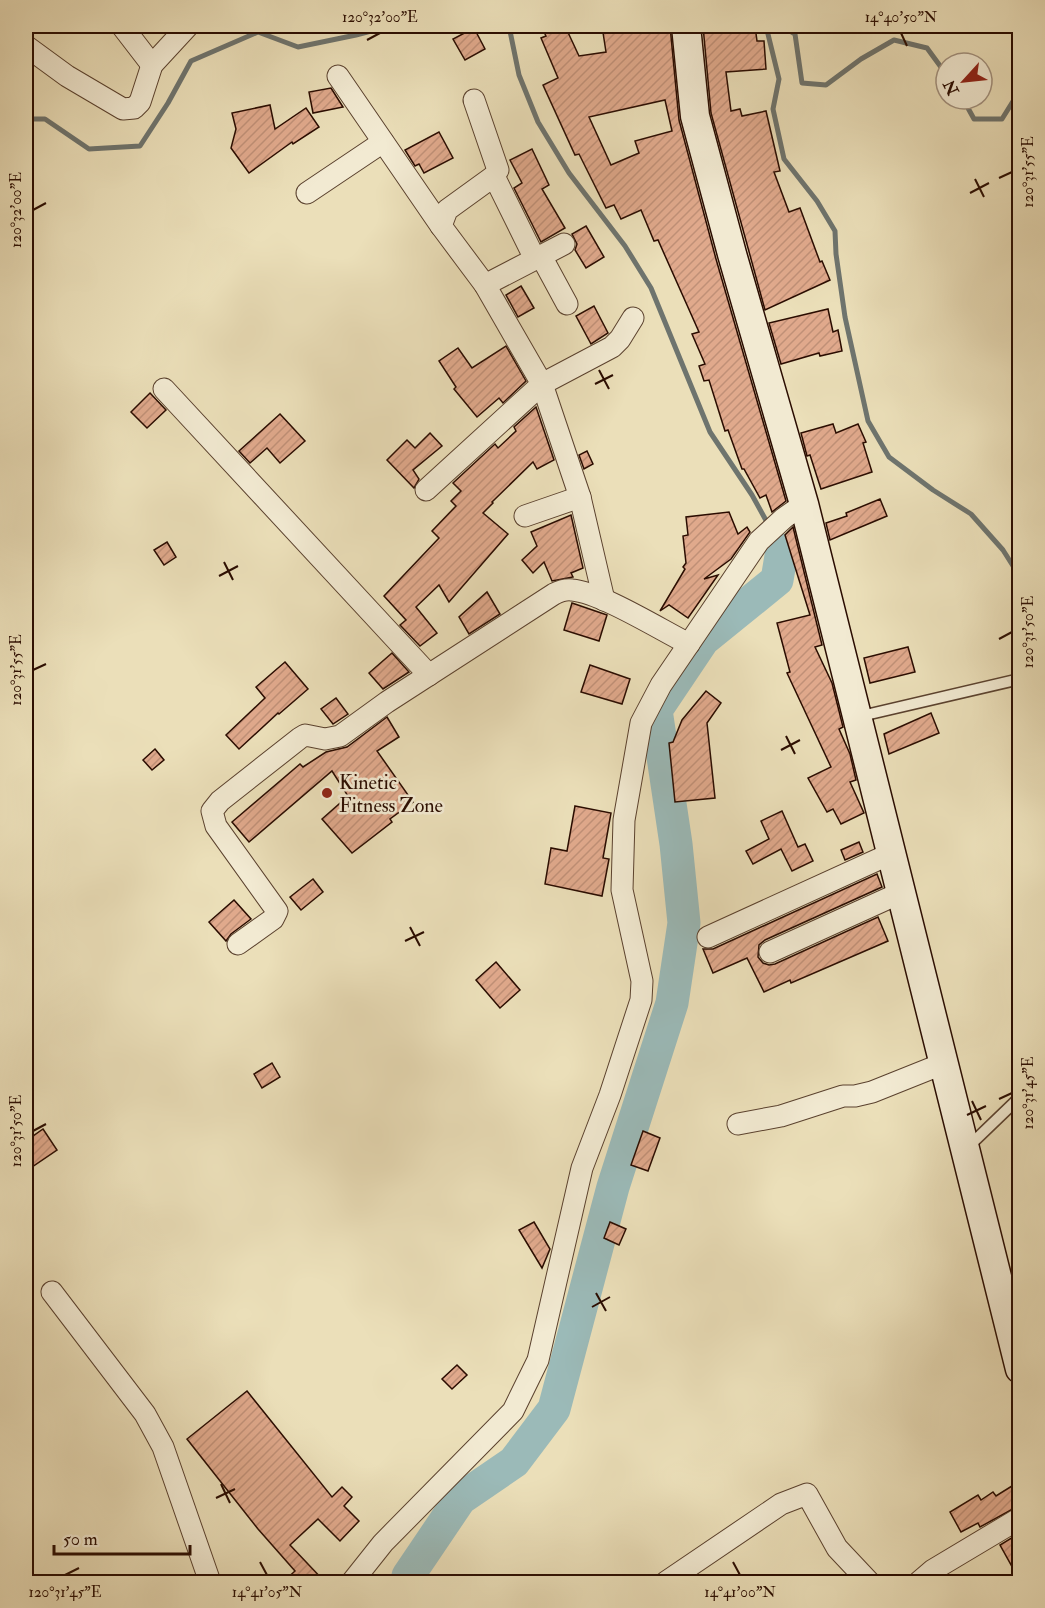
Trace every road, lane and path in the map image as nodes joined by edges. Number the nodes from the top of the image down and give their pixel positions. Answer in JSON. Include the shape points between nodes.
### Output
{"nodes":[{"id":1,"x":122,"y":26,"type":"edge"},
{"id":2,"x":188,"y":26,"type":"edge"},
{"id":3,"x":686,"y":26,"type":"edge"},
{"id":4,"x":26,"y":46,"type":"edge"},
{"id":5,"x":152,"y":65,"type":"junction"},
{"id":6,"x":338,"y":76,"type":"dead end"},
{"id":7,"x":474,"y":100,"type":"dead end"},
{"id":8,"x":383,"y":142,"type":"junction"},
{"id":9,"x":494,"y":176,"type":"junction"},
{"id":10,"x":307,"y":193,"type":"dead end"},
{"id":11,"x":441,"y":226,"type":"junction"},
{"id":12,"x":564,"y":244,"type":"dead end"},
{"id":13,"x":538,"y":257,"type":"junction"},
{"id":14,"x":485,"y":285,"type":"junction"},
{"id":15,"x":567,"y":304,"type":"dead end"},
{"id":16,"x":633,"y":318,"type":"dead end"},
{"id":17,"x":542,"y":384,"type":"junction"},
{"id":18,"x":164,"y":388,"type":"dead end"},
{"id":19,"x":426,"y":490,"type":"dead end"},
{"id":20,"x":580,"y":497,"type":"junction"},
{"id":21,"x":794,"y":511,"type":"junction"},
{"id":22,"x":525,"y":516,"type":"dead end"},
{"id":23,"x":604,"y":600,"type":"junction"},
{"id":24,"x":689,"y":645,"type":"junction"},
{"id":25,"x":429,"y":675,"type":"junction"},
{"id":26,"x":1020,"y":679,"type":"edge"},
{"id":27,"x":856,"y":717,"type":"junction"},
{"id":28,"x":890,"y":854,"type":"junction"},
{"id":29,"x":900,"y":893,"type":"junction"},
{"id":30,"x":708,"y":937,"type":"dead end"},
{"id":31,"x":238,"y":944,"type":"dead end"},
{"id":32,"x":770,"y":952,"type":"dead end"},
{"id":33,"x":942,"y":1064,"type":"junction"},
{"id":34,"x":1020,"y":1097,"type":"edge"},
{"id":35,"x":738,"y":1124,"type":"dead end"},
{"id":36,"x":964,"y":1151,"type":"junction"},
{"id":37,"x":52,"y":1292,"type":"dead end"},
{"id":38,"x":1020,"y":1369,"type":"edge"},
{"id":39,"x":1020,"y":1518,"type":"edge"},
{"id":40,"x":210,"y":1582,"type":"edge"},
{"id":41,"x":352,"y":1582,"type":"edge"},
{"id":42,"x":666,"y":1582,"type":"edge"},
{"id":43,"x":869,"y":1582,"type":"edge"},
{"id":44,"x":919,"y":1582,"type":"edge"}],
"edges":[{"from":1,"to":5,"type":"street"},
{"from":2,"to":5,"type":"street"},
{"from":3,"to":21,"type":"street","via":[[695,117]]},
{"from":4,"to":5,"type":"street","via":[[123,109],[134,108],[140,102]]},
{"from":6,"to":8,"type":"street"},
{"from":7,"to":9,"type":"street","via":[[498,170]]},
{"from":8,"to":10,"type":"street"},
{"from":8,"to":11,"type":"street"},
{"from":9,"to":11,"type":"street","via":[[447,210]]},
{"from":9,"to":13,"type":"street"},
{"from":11,"to":14,"type":"street"},
{"from":12,"to":13,"type":"street"},
{"from":13,"to":14,"type":"street"},
{"from":13,"to":15,"type":"street"},
{"from":14,"to":17,"type":"street"},
{"from":16,"to":17,"type":"street","via":[[612,347]]},
{"from":17,"to":19,"type":"street"},
{"from":17,"to":20,"type":"street"},
{"from":18,"to":25,"type":"street"},
{"from":20,"to":22,"type":"street"},
{"from":20,"to":23,"type":"street"},
{"from":21,"to":24,"type":"street","via":[[759,542]]},
{"from":21,"to":27,"type":"street"},
{"from":23,"to":24,"type":"street"},
{"from":23,"to":25,"type":"street","via":[[575,590],[554,594]]},
{"from":24,"to":41,"type":"street","via":[[641,723],[624,820],[622,890],[642,981],[641,1000],[582,1168],[538,1360],[513,1411],[383,1543]]},
{"from":25,"to":31,"type":"street","via":[[340,736],[300,738],[212,811],[216,826],[277,911],[273,919]]},
{"from":26,"to":27,"type":"lane"},
{"from":27,"to":28,"type":"street"},
{"from":28,"to":29,"type":"street"},
{"from":28,"to":30,"type":"street"},
{"from":29,"to":32,"type":"street"},
{"from":29,"to":33,"type":"street"},
{"from":33,"to":35,"type":"street","via":[[872,1092]]},
{"from":33,"to":36,"type":"street"},
{"from":34,"to":36,"type":"lane"},
{"from":36,"to":38,"type":"street"},
{"from":37,"to":40,"type":"street","via":[[146,1414],[163,1447]]},
{"from":39,"to":44,"type":"street"},
{"from":42,"to":43,"type":"street","via":[[781,1504],[807,1494],[837,1548]]}]}
